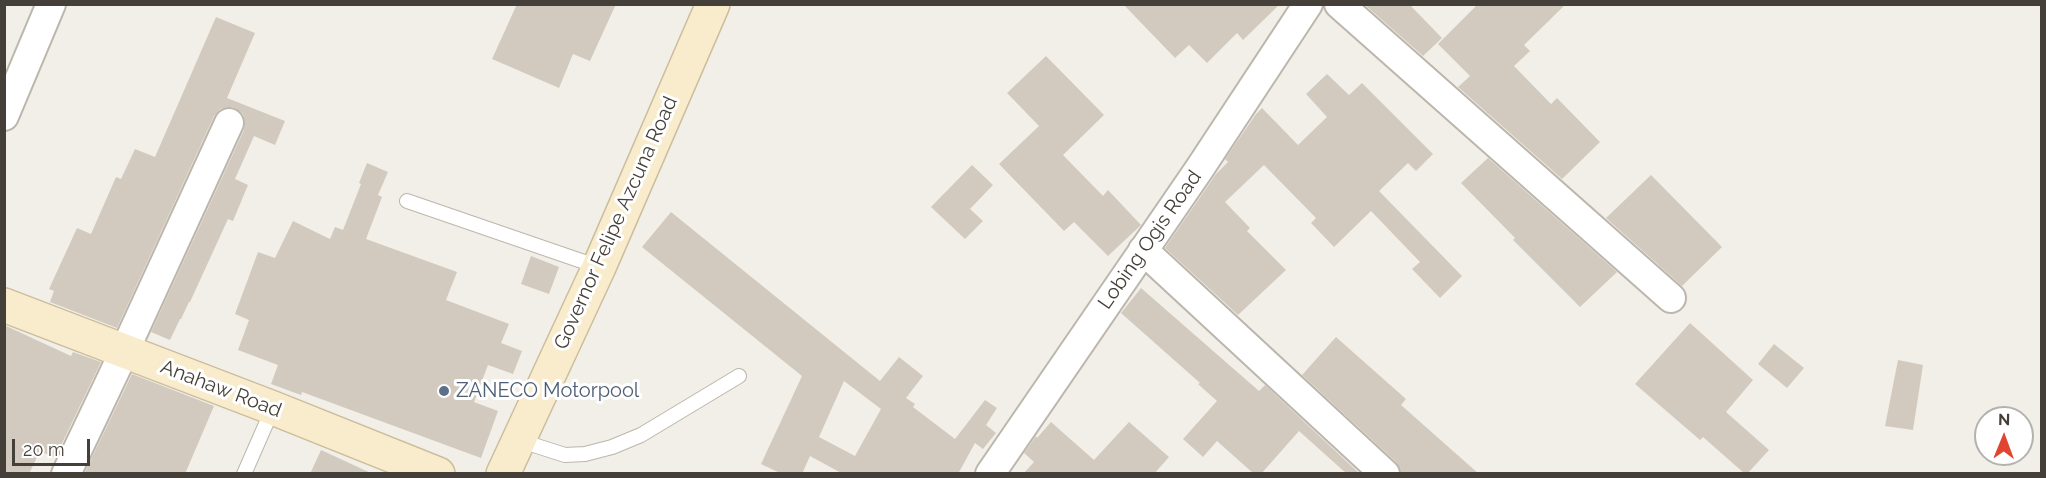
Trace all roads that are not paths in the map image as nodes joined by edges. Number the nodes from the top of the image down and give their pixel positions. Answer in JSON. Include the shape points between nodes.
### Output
{"nodes":[{"id":1,"x":51,"y":4,"type":"edge"},
{"id":2,"x":712,"y":4,"type":"edge"},
{"id":3,"x":1308,"y":4,"type":"edge"},
{"id":4,"x":1339,"y":4,"type":"edge"},
{"id":5,"x":4,"y":116,"type":"edge"},
{"id":6,"x":229,"y":123,"type":"dead end"},
{"id":7,"x":406,"y":201,"type":"dead end"},
{"id":8,"x":1143,"y":250,"type":"junction"},
{"id":9,"x":599,"y":267,"type":"junction"},
{"id":10,"x":1671,"y":298,"type":"dead end"},
{"id":11,"x":4,"y":305,"type":"edge"},
{"id":12,"x":124,"y":352,"type":"junction"},
{"id":13,"x":739,"y":376,"type":"dead end"},
{"id":14,"x":273,"y":408,"type":"junction"},
{"id":15,"x":518,"y":440,"type":"junction"},
{"id":16,"x":66,"y":474,"type":"edge"},
{"id":17,"x":244,"y":474,"type":"edge"},
{"id":18,"x":438,"y":474,"type":"edge"},
{"id":19,"x":503,"y":474,"type":"edge"},
{"id":20,"x":990,"y":474,"type":"edge"},
{"id":21,"x":1385,"y":474,"type":"edge"}],
"edges":[{"from":1,"to":5,"type":"street"},
{"from":2,"to":9,"type":"street","name":"Governor Felipe Azcuna Road"},
{"from":3,"to":8,"type":"street","name":"Lobing Ogis Road"},
{"from":4,"to":10,"type":"street"},
{"from":6,"to":12,"type":"street"},
{"from":7,"to":9,"type":"lane"},
{"from":8,"to":20,"type":"street","name":"Lobing Ogis Road"},
{"from":8,"to":21,"type":"street"},
{"from":9,"to":15,"type":"street","name":"Governor Felipe Azcuna Road"},
{"from":11,"to":12,"type":"street","name":"Anahaw Road"},
{"from":12,"to":14,"type":"street","name":"Anahaw Road"},
{"from":12,"to":16,"type":"street"},
{"from":13,"to":15,"type":"lane","via":[[641,435],[612,447],[565,455]]},
{"from":14,"to":17,"type":"lane"},
{"from":14,"to":18,"type":"street","name":"Anahaw Road"},
{"from":15,"to":19,"type":"street","name":"Governor Felipe Azcuna Road"}]}
